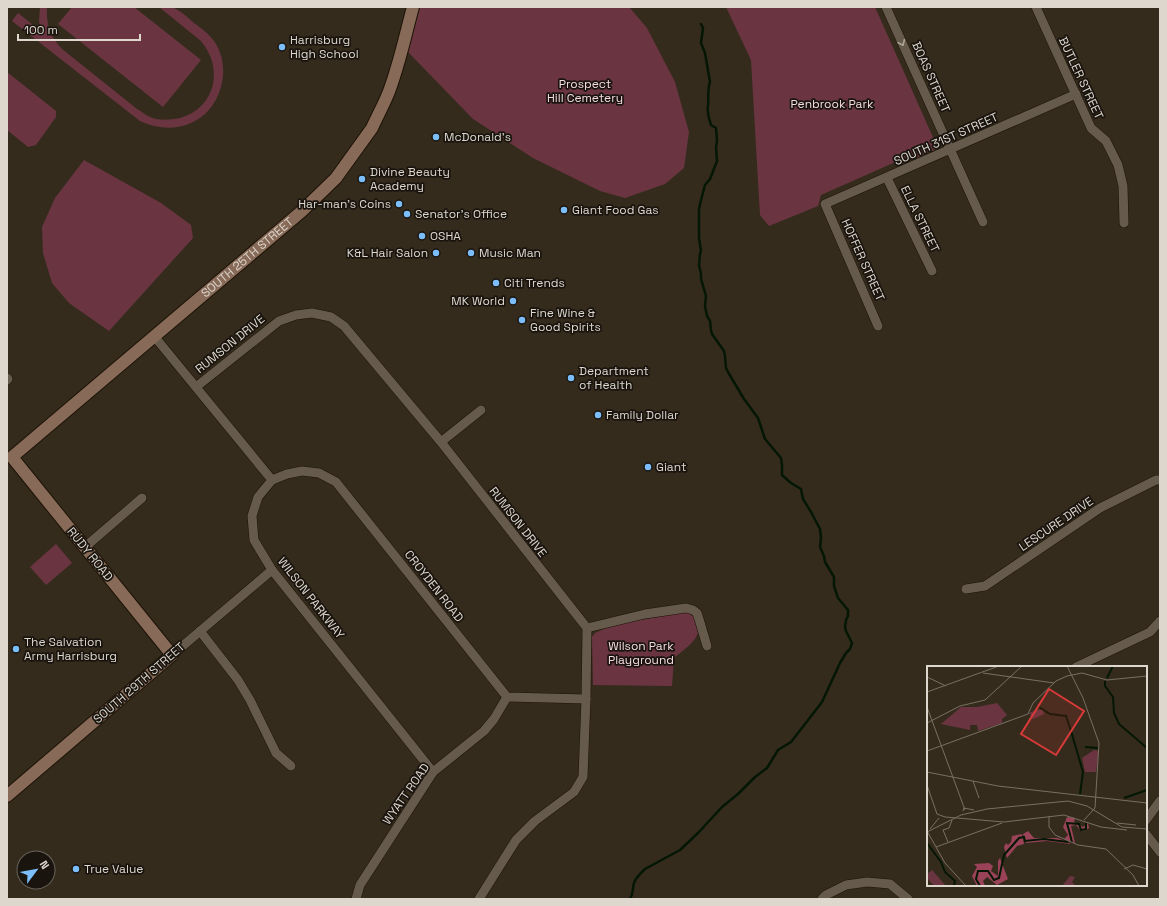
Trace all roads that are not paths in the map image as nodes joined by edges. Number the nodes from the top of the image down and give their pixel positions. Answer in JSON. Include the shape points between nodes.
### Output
{"nodes":[{"id":1,"x":413,"y":7,"type":"edge"},
{"id":2,"x":886,"y":7,"type":"edge"},
{"id":3,"x":1036,"y":7,"type":"edge"},
{"id":4,"x":1076,"y":94,"type":"junction"},
{"id":5,"x":951,"y":150,"type":"junction"},
{"id":6,"x":887,"y":178,"type":"junction"},
{"id":7,"x":825,"y":204,"type":"joint"},
{"id":8,"x":983,"y":222,"type":"dead end"},
{"id":9,"x":1124,"y":223,"type":"dead end"},
{"id":10,"x":932,"y":271,"type":"dead end"},
{"id":11,"x":878,"y":326,"type":"dead end"},
{"id":12,"x":154,"y":336,"type":"junction"},
{"id":13,"x":196,"y":387,"type":"junction"},
{"id":14,"x":481,"y":410,"type":"dead end"},
{"id":15,"x":441,"y":442,"type":"junction"},
{"id":16,"x":10,"y":456,"type":"edge"},
{"id":17,"x":272,"y":480,"type":"junction"},
{"id":18,"x":1160,"y":480,"type":"edge"},
{"id":19,"x":142,"y":498,"type":"dead end"},
{"id":20,"x":85,"y":547,"type":"junction"},
{"id":21,"x":272,"y":570,"type":"junction"},
{"id":22,"x":966,"y":589,"type":"dead end"},
{"id":23,"x":1160,"y":621,"type":"edge"},
{"id":24,"x":587,"y":628,"type":"junction"},
{"id":25,"x":200,"y":631,"type":"junction"},
{"id":26,"x":707,"y":646,"type":"dead end"},
{"id":27,"x":172,"y":655,"type":"junction"},
{"id":28,"x":1078,"y":666,"type":"edge"},
{"id":29,"x":507,"y":697,"type":"junction"},
{"id":30,"x":586,"y":699,"type":"junction"},
{"id":31,"x":291,"y":766,"type":"dead end"},
{"id":32,"x":433,"y":772,"type":"junction"},
{"id":33,"x":7,"y":796,"type":"edge"},
{"id":34,"x":1160,"y":801,"type":"edge"},
{"id":35,"x":1147,"y":819,"type":"edge"},
{"id":36,"x":1147,"y":835,"type":"edge"},
{"id":37,"x":1160,"y":852,"type":"edge"},
{"id":38,"x":356,"y":899,"type":"edge"},
{"id":39,"x":479,"y":899,"type":"edge"},
{"id":40,"x":822,"y":899,"type":"edge"},
{"id":41,"x":908,"y":899,"type":"edge"}],
"edges":[{"from":1,"to":12,"type":"street","name":"SOUTH 25TH STREET","via":[[388,94],[372,128],[336,178],[302,211]]},
{"from":2,"to":5,"type":"street","name":"BOAS STREET","one_way":true},
{"from":3,"to":4,"type":"street","name":"BUTLER STREET"},
{"from":4,"to":5,"type":"street","name":"SOUTH 31ST STREET"},
{"from":4,"to":9,"type":"street","name":"BUTLER STREET","via":[[1091,128],[1106,141],[1118,165],[1123,186]]},
{"from":5,"to":6,"type":"street","name":"SOUTH 31ST STREET"},
{"from":5,"to":8,"type":"street","name":"BOAS STREET"},
{"from":6,"to":7,"type":"street","name":"SOUTH 31ST STREET"},
{"from":6,"to":10,"type":"street","name":"ELLA STREET"},
{"from":7,"to":11,"type":"street","name":"HOFFER STREET"},
{"from":12,"to":13,"type":"street"},
{"from":12,"to":16,"type":"street","name":"SOUTH 25TH STREET"},
{"from":13,"to":15,"type":"street","name":"RUMSON DRIVE","via":[[279,321],[305,314],[320,314],[331,317],[344,326]]},
{"from":13,"to":17,"type":"street"},
{"from":14,"to":15,"type":"street"},
{"from":15,"to":24,"type":"street","name":"RUMSON DRIVE"},
{"from":16,"to":20,"type":"street","name":"RUDY ROAD"},
{"from":17,"to":21,"type":"street","name":"WILSON PARKWAY","via":[[258,497],[252,516],[254,540]]},
{"from":17,"to":29,"type":"street","name":"CROYDEN ROAD","via":[[302,472],[319,473],[336,482]]},
{"from":18,"to":22,"type":"street","name":"LESCURE DRIVE","via":[[1100,508],[985,586]]},
{"from":19,"to":20,"type":"street"},
{"from":20,"to":27,"type":"street","name":"RUDY ROAD"},
{"from":21,"to":25,"type":"street","name":"SOUTH 29TH STREET"},
{"from":21,"to":32,"type":"street","name":"WILSON PARKWAY"},
{"from":23,"to":28,"type":"street","via":[[1150,632]]},
{"from":24,"to":26,"type":"street","via":[[645,614],[686,608],[697,613]]},
{"from":24,"to":30,"type":"street"},
{"from":25,"to":27,"type":"street","name":"SOUTH 29TH STREET"},
{"from":25,"to":31,"type":"street","via":[[238,680],[276,753]]},
{"from":27,"to":33,"type":"street","name":"SOUTH 29TH STREET"},
{"from":29,"to":30,"type":"street"},
{"from":29,"to":32,"type":"street","name":"WYATT ROAD","via":[[484,731]]},
{"from":30,"to":39,"type":"street","via":[[583,777],[574,792],[534,821],[516,840]]},
{"from":32,"to":38,"type":"street","name":"WYATT ROAD","via":[[360,885]]},
{"from":34,"to":35,"type":"street"},
{"from":36,"to":37,"type":"street"},
{"from":40,"to":41,"type":"street","via":[[846,885],[867,882],[890,884]]}]}
